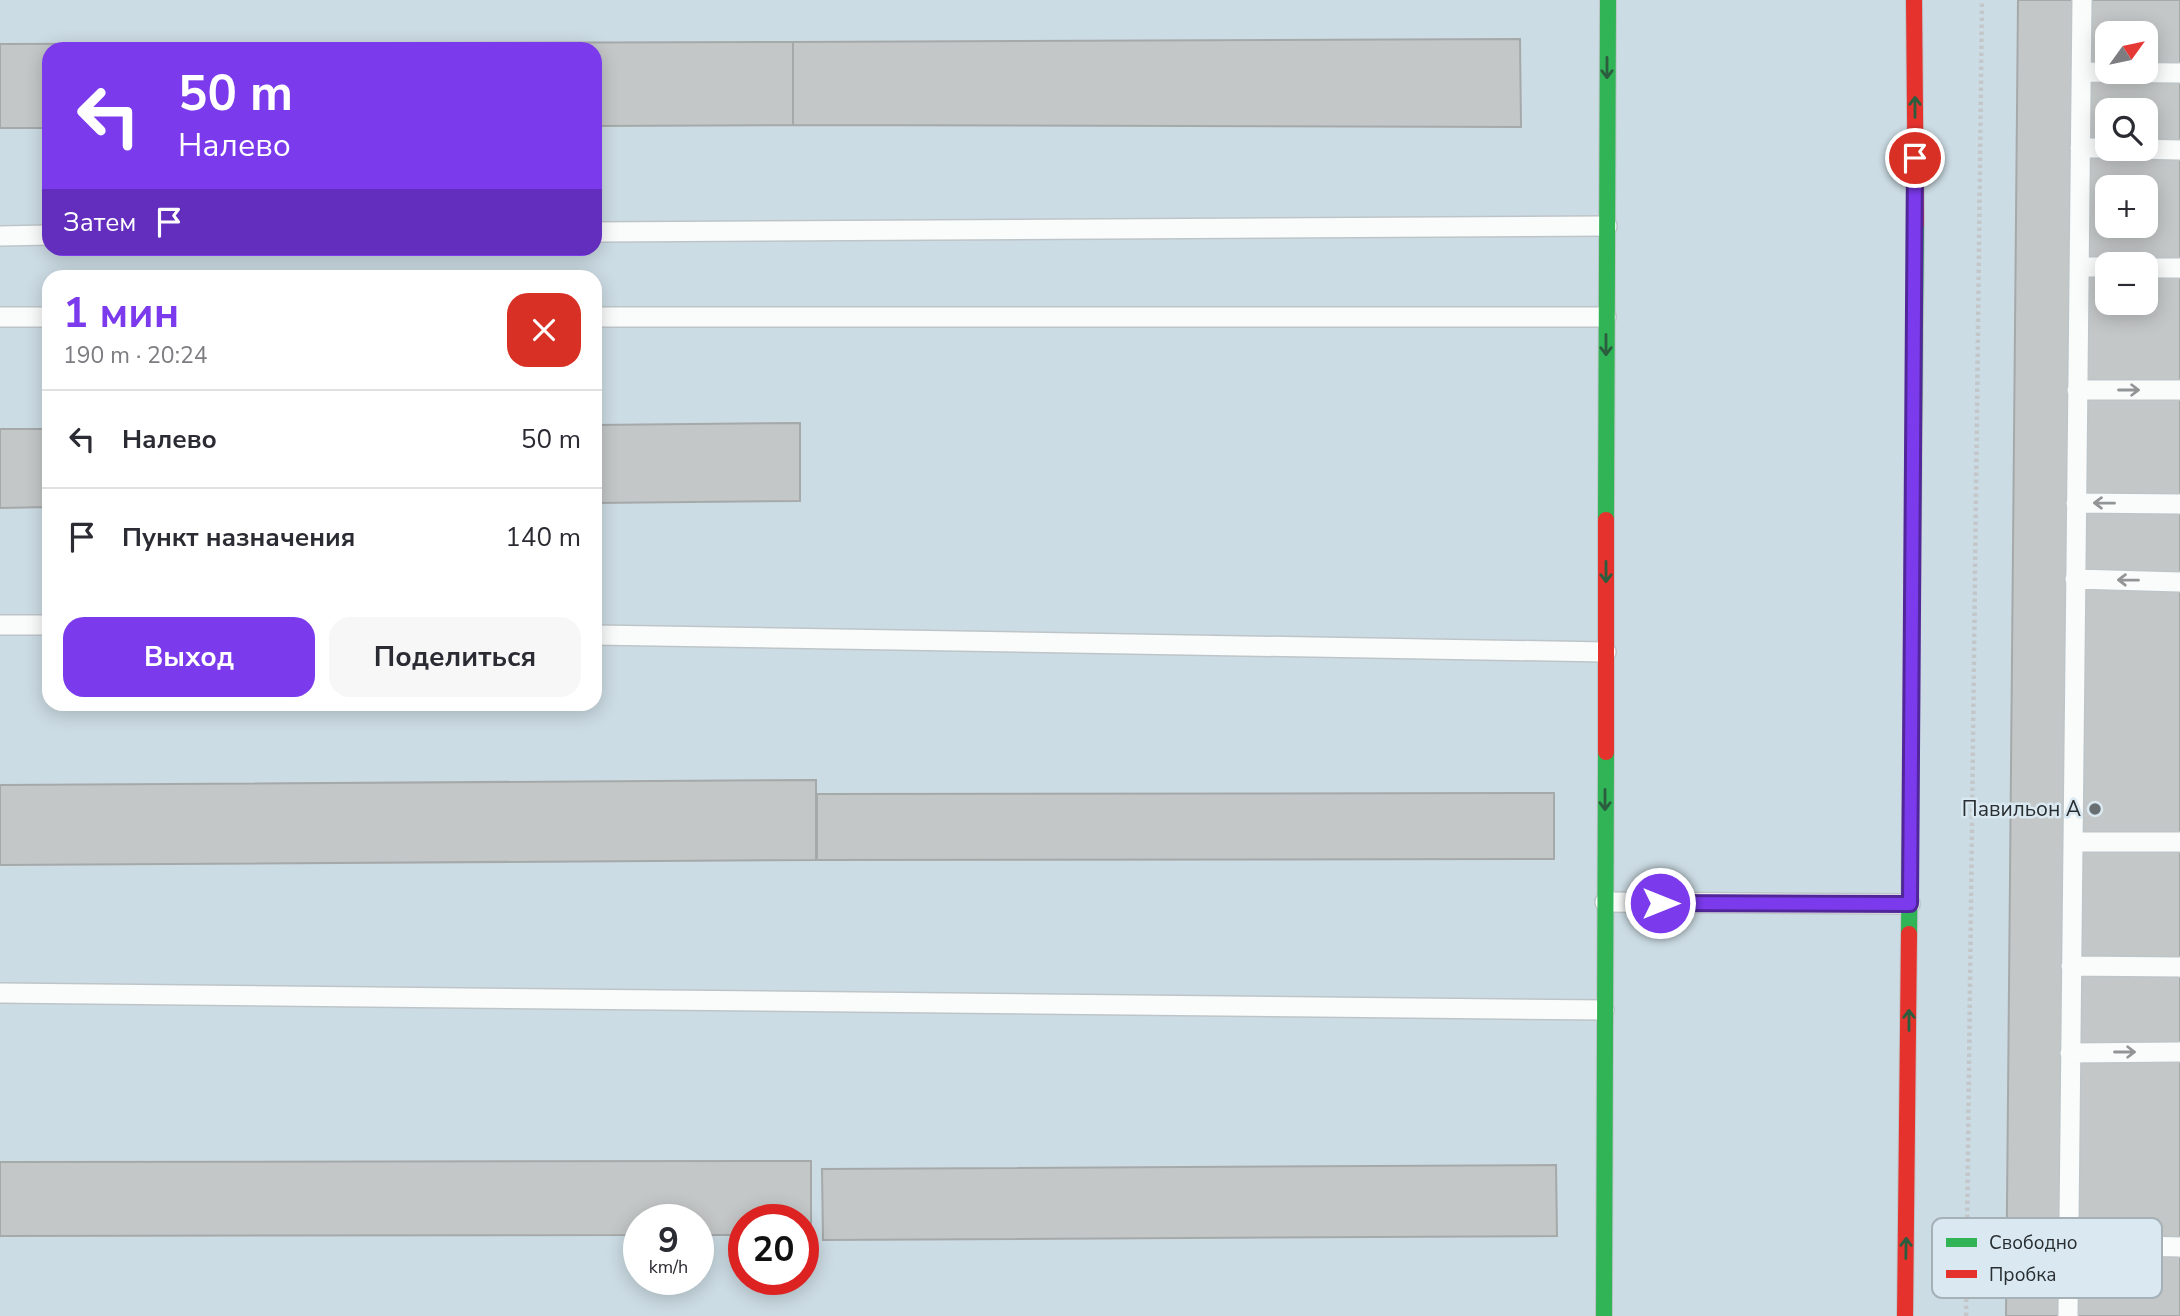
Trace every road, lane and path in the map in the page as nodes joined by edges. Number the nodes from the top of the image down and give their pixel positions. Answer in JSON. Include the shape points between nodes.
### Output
{"nodes":[{"id":1,"x":1608,"y":0,"type":"edge"},
{"id":2,"x":1914,"y":0,"type":"edge"},
{"id":3,"x":1982,"y":0,"type":"edge"},
{"id":4,"x":2082,"y":0,"type":"edge"},
{"id":5,"x":2081,"y":72,"type":"junction"},
{"id":6,"x":2180,"y":74,"type":"edge"},
{"id":7,"x":2080,"y":148,"type":"junction"},
{"id":8,"x":2095,"y":148,"type":"edge"},
{"id":9,"x":2158,"y":150,"type":"edge"},
{"id":10,"x":2180,"y":150,"type":"edge"},
{"id":11,"x":1607,"y":226,"type":"junction"},
{"id":12,"x":602,"y":232,"type":"edge"},
{"id":13,"x":42,"y":235,"type":"edge"},
{"id":14,"x":0,"y":236,"type":"edge"},
{"id":15,"x":2079,"y":267,"type":"junction"},
{"id":16,"x":2095,"y":267,"type":"edge"},
{"id":17,"x":2158,"y":268,"type":"edge"},
{"id":18,"x":2180,"y":268,"type":"edge"},
{"id":19,"x":0,"y":317,"type":"edge"},
{"id":20,"x":42,"y":317,"type":"edge"},
{"id":21,"x":602,"y":317,"type":"edge"},
{"id":22,"x":1606,"y":317,"type":"junction"},
{"id":23,"x":2077,"y":390,"type":"junction"},
{"id":24,"x":2180,"y":390,"type":"edge"},
{"id":25,"x":2076,"y":503,"type":"junction"},
{"id":26,"x":2180,"y":504,"type":"edge"},
{"id":27,"x":2075,"y":579,"type":"junction"},
{"id":28,"x":2180,"y":582,"type":"edge"},
{"id":29,"x":0,"y":625,"type":"edge"},
{"id":30,"x":42,"y":625,"type":"edge"},
{"id":31,"x":602,"y":635,"type":"edge"},
{"id":32,"x":1606,"y":652,"type":"junction"},
{"id":33,"x":2073,"y":842,"type":"junction"},
{"id":34,"x":2180,"y":842,"type":"edge"},
{"id":35,"x":1605,"y":902,"type":"junction"},
{"id":36,"x":1910,"y":904,"type":"junction"},
{"id":37,"x":2071,"y":966,"type":"junction"},
{"id":38,"x":2180,"y":967,"type":"edge"},
{"id":39,"x":0,"y":993,"type":"edge"},
{"id":40,"x":1604,"y":1010,"type":"junction"},
{"id":41,"x":2070,"y":1052,"type":"junction"},
{"id":42,"x":2180,"y":1052,"type":"edge"},
{"id":43,"x":1967,"y":1218,"type":"edge"},
{"id":44,"x":2068,"y":1218,"type":"edge"},
{"id":45,"x":2162,"y":1247,"type":"edge"},
{"id":46,"x":2180,"y":1247,"type":"edge"},
{"id":47,"x":1966,"y":1298,"type":"edge"},
{"id":48,"x":2068,"y":1298,"type":"edge"},
{"id":49,"x":1604,"y":1316,"type":"edge"},
{"id":50,"x":1905,"y":1316,"type":"edge"},
{"id":51,"x":1966,"y":1316,"type":"edge"},
{"id":52,"x":2068,"y":1316,"type":"edge"}],
"edges":[{"from":1,"to":11,"type":"street","one_way":true},
{"from":36,"to":2,"type":"street","one_way":true},
{"from":3,"to":43,"type":"path"},
{"from":4,"to":5,"type":"lane"},
{"from":5,"to":6,"type":"lane"},
{"from":5,"to":7,"type":"lane"},
{"from":7,"to":8,"type":"lane"},
{"from":7,"to":15,"type":"lane"},
{"from":9,"to":10,"type":"lane"},
{"from":11,"to":12,"type":"lane"},
{"from":11,"to":22,"type":"street"},
{"from":13,"to":14,"type":"lane"},
{"from":15,"to":16,"type":"lane"},
{"from":15,"to":23,"type":"lane"},
{"from":17,"to":18,"type":"lane"},
{"from":19,"to":20,"type":"lane"},
{"from":21,"to":22,"type":"lane"},
{"from":22,"to":32,"type":"street","one_way":true},
{"from":23,"to":24,"type":"lane","one_way":true},
{"from":23,"to":25,"type":"lane"},
{"from":26,"to":25,"type":"lane","one_way":true},
{"from":25,"to":27,"type":"lane"},
{"from":28,"to":27,"type":"lane","one_way":true},
{"from":27,"to":33,"type":"lane"},
{"from":29,"to":30,"type":"lane"},
{"from":31,"to":32,"type":"lane"},
{"from":32,"to":35,"type":"street","one_way":true},
{"from":33,"to":34,"type":"lane"},
{"from":33,"to":37,"type":"lane"},
{"from":35,"to":36,"type":"lane"},
{"from":35,"to":40,"type":"street"},
{"from":50,"to":36,"type":"street","one_way":true},
{"from":37,"to":38,"type":"lane"},
{"from":37,"to":41,"type":"lane"},
{"from":39,"to":40,"type":"lane"},
{"from":40,"to":49,"type":"street"},
{"from":41,"to":42,"type":"lane","one_way":true},
{"from":41,"to":44,"type":"lane"},
{"from":45,"to":46,"type":"lane"},
{"from":47,"to":51,"type":"path"},
{"from":48,"to":52,"type":"lane"}]}
